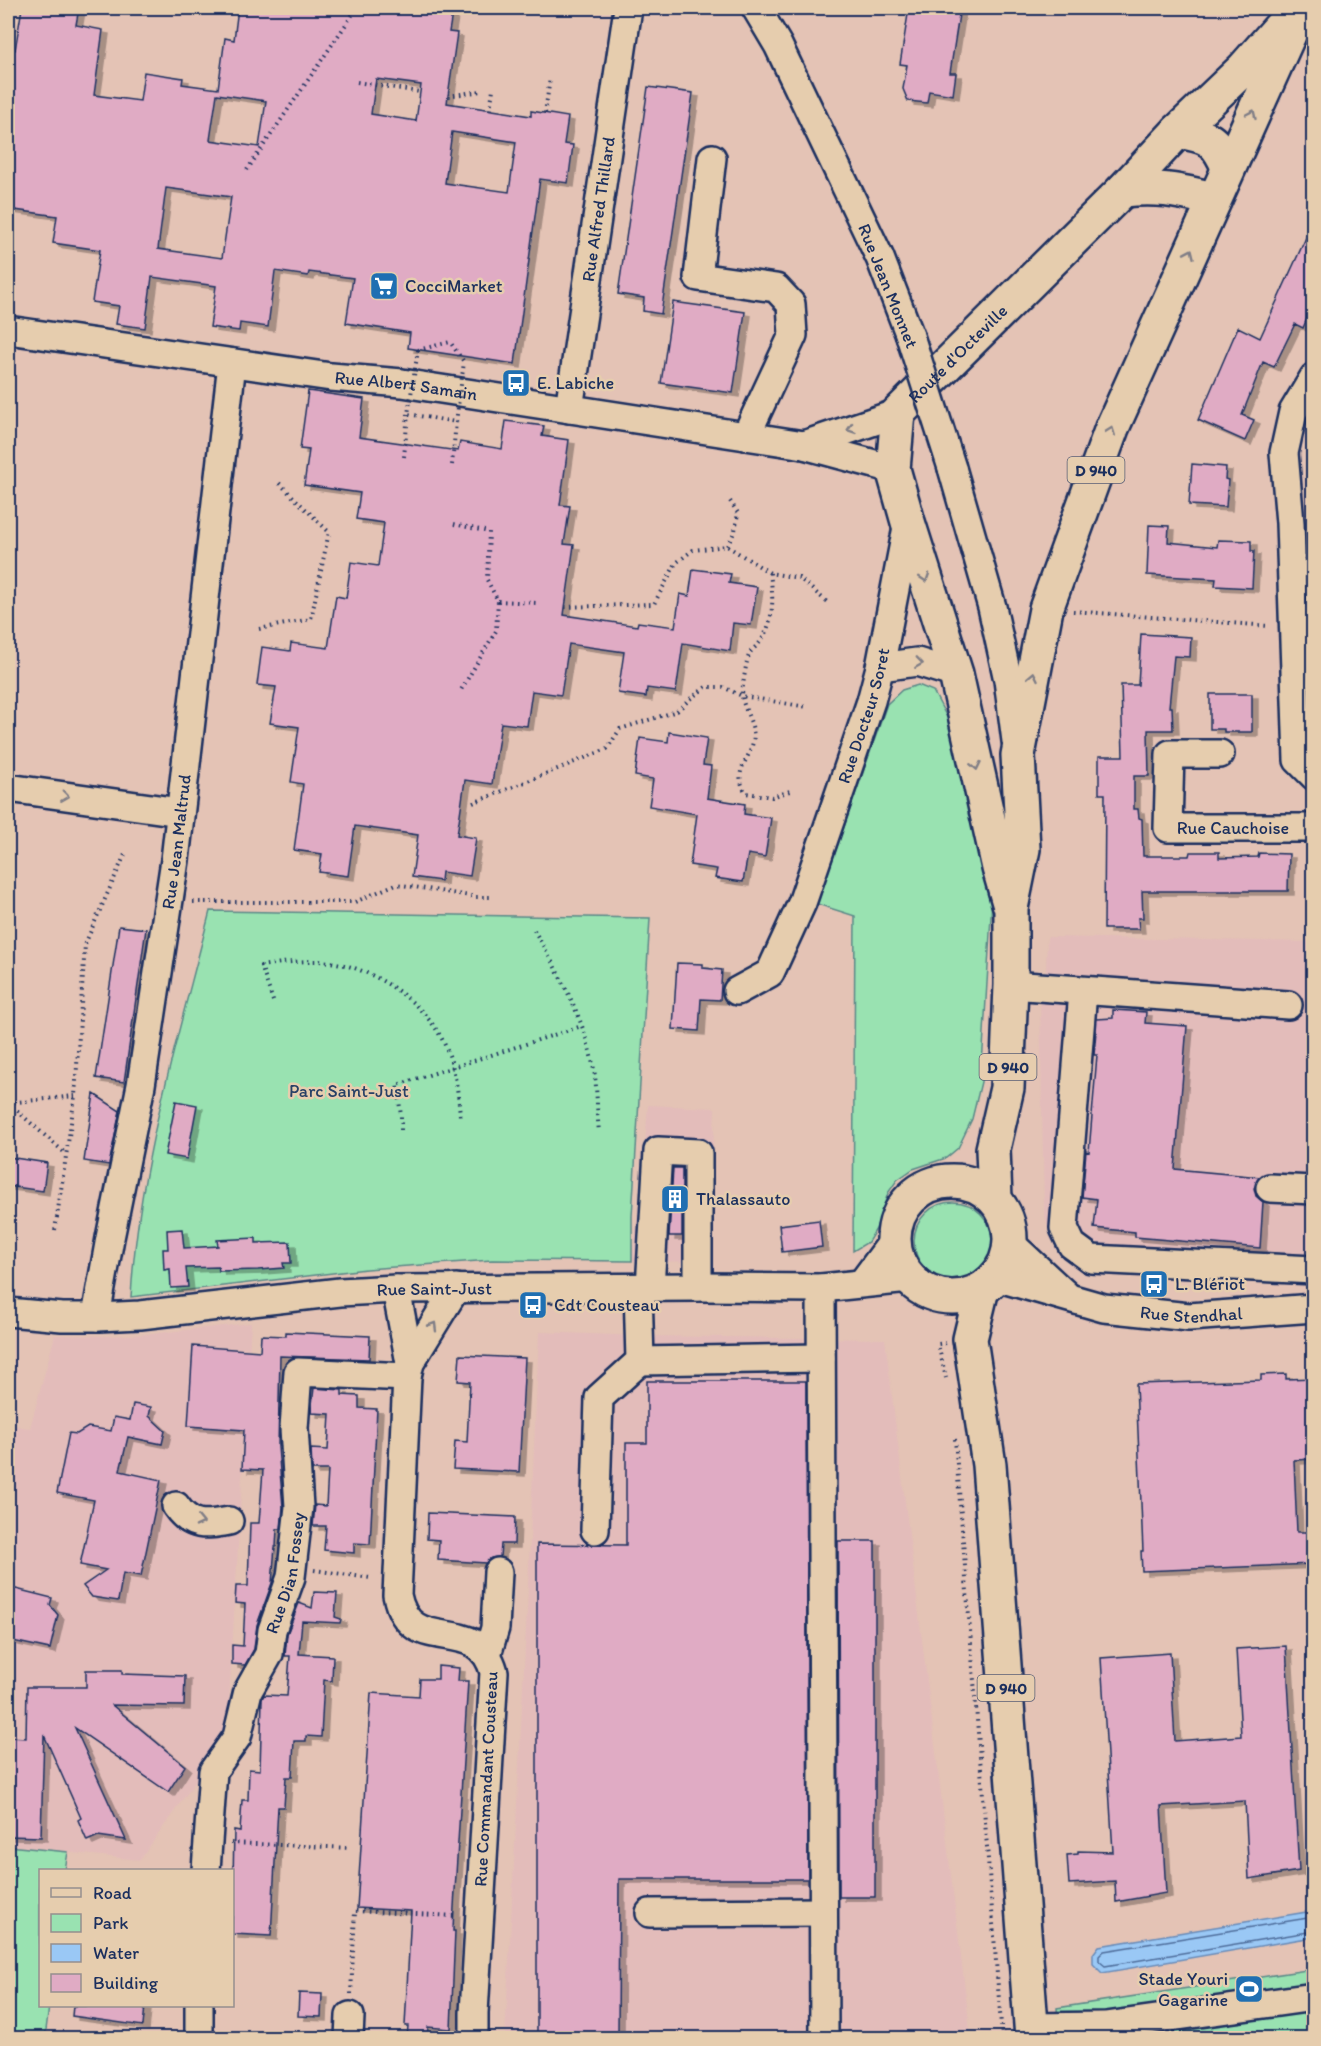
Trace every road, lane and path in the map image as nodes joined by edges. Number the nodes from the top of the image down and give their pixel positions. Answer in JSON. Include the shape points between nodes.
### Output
{"nodes":[{"id":1,"x":357,"y":8,"type":"edge"},
{"id":2,"x":628,"y":8,"type":"edge"},
{"id":3,"x":756,"y":8,"type":"edge"},
{"id":4,"x":1299,"y":8,"type":"edge"},
{"id":5,"x":8,"y":27,"type":"edge"},
{"id":6,"x":19,"y":29,"type":"dead end"},
{"id":7,"x":550,"y":78,"type":"dead end"},
{"id":8,"x":357,"y":82,"type":"dead end"},
{"id":9,"x":493,"y":89,"type":"dead end"},
{"id":10,"x":481,"y":91,"type":"dead end"},
{"id":11,"x":420,"y":92,"type":"dead end"},
{"id":12,"x":448,"y":96,"type":"dead end"},
{"id":13,"x":490,"y":110,"type":"dead end"},
{"id":14,"x":545,"y":113,"type":"dead end"},
{"id":15,"x":1178,"y":131,"type":"junction"},
{"id":16,"x":712,"y":158,"type":"dead end"},
{"id":17,"x":1228,"y":167,"type":"junction"},
{"id":18,"x":247,"y":170,"type":"dead end"},
{"id":19,"x":1123,"y":190,"type":"junction"},
{"id":20,"x":1214,"y":199,"type":"junction"},
{"id":21,"x":8,"y":330,"type":"edge"},
{"id":22,"x":232,"y":363,"type":"junction"},
{"id":23,"x":1314,"y":377,"type":"edge"},
{"id":24,"x":569,"y":409,"type":"junction"},
{"id":25,"x":898,"y":413,"type":"junction"},
{"id":26,"x":408,"y":414,"type":"junction"},
{"id":27,"x":456,"y":422,"type":"junction"},
{"id":28,"x":746,"y":436,"type":"junction"},
{"id":29,"x":804,"y":445,"type":"junction"},
{"id":30,"x":404,"y":457,"type":"dead end"},
{"id":31,"x":452,"y":465,"type":"dead end"},
{"id":32,"x":893,"y":469,"type":"junction"},
{"id":33,"x":277,"y":481,"type":"dead end"},
{"id":34,"x":730,"y":501,"type":"dead end"},
{"id":35,"x":908,"y":522,"type":"junction"},
{"id":36,"x":1302,"y":523,"type":"edge"},
{"id":37,"x":454,"y":524,"type":"dead end"},
{"id":38,"x":727,"y":546,"type":"junction"},
{"id":39,"x":770,"y":573,"type":"junction"},
{"id":40,"x":498,"y":601,"type":"junction"},
{"id":41,"x":827,"y":602,"type":"dead end"},
{"id":42,"x":537,"y":603,"type":"dead end"},
{"id":43,"x":565,"y":607,"type":"dead end"},
{"id":44,"x":1046,"y":609,"type":"junction"},
{"id":45,"x":1294,"y":627,"type":"junction"},
{"id":46,"x":259,"y":629,"type":"dead end"},
{"id":47,"x":880,"y":667,"type":"junction"},
{"id":48,"x":956,"y":674,"type":"junction"},
{"id":49,"x":461,"y":690,"type":"dead end"},
{"id":50,"x":742,"y":696,"type":"junction"},
{"id":51,"x":807,"y":707,"type":"dead end"},
{"id":52,"x":1220,"y":754,"type":"dead end"},
{"id":53,"x":1018,"y":755,"type":"junction"},
{"id":54,"x":1314,"y":776,"type":"edge"},
{"id":55,"x":8,"y":788,"type":"edge"},
{"id":56,"x":790,"y":791,"type":"dead end"},
{"id":57,"x":473,"y":803,"type":"dead end"},
{"id":58,"x":180,"y":812,"type":"junction"},
{"id":59,"x":1314,"y":828,"type":"edge"},
{"id":60,"x":126,"y":852,"type":"dead end"},
{"id":61,"x":490,"y":897,"type":"dead end"},
{"id":62,"x":168,"y":902,"type":"junction"},
{"id":63,"x":1011,"y":908,"type":"junction"},
{"id":64,"x":534,"y":930,"type":"dead end"},
{"id":65,"x":1011,"y":985,"type":"junction"},
{"id":66,"x":737,"y":991,"type":"dead end"},
{"id":67,"x":1083,"y":991,"type":"junction"},
{"id":68,"x":273,"y":1001,"type":"dead end"},
{"id":69,"x":1288,"y":1005,"type":"dead end"},
{"id":70,"x":582,"y":1026,"type":"junction"},
{"id":71,"x":453,"y":1066,"type":"junction"},
{"id":72,"x":75,"y":1096,"type":"junction"},
{"id":73,"x":8,"y":1103,"type":"edge"},
{"id":74,"x":460,"y":1116,"type":"dead end"},
{"id":75,"x":401,"y":1130,"type":"dead end"},
{"id":76,"x":599,"y":1132,"type":"dead end"},
{"id":77,"x":993,"y":1149,"type":"junction"},
{"id":78,"x":66,"y":1154,"type":"junction"},
{"id":79,"x":951,"y":1181,"type":"junction"},
{"id":80,"x":1270,"y":1188,"type":"dead end"},
{"id":81,"x":1314,"y":1190,"type":"edge"},
{"id":82,"x":994,"y":1199,"type":"junction"},
{"id":83,"x":55,"y":1230,"type":"dead end"},
{"id":84,"x":894,"y":1240,"type":"junction"},
{"id":85,"x":1010,"y":1243,"type":"junction"},
{"id":86,"x":1314,"y":1270,"type":"edge"},
{"id":87,"x":909,"y":1279,"type":"junction"},
{"id":88,"x":862,"y":1283,"type":"junction"},
{"id":89,"x":989,"y":1283,"type":"junction"},
{"id":90,"x":698,"y":1287,"type":"junction"},
{"id":91,"x":456,"y":1288,"type":"junction"},
{"id":92,"x":644,"y":1288,"type":"junction"},
{"id":93,"x":821,"y":1288,"type":"junction"},
{"id":94,"x":396,"y":1289,"type":"junction"},
{"id":95,"x":940,"y":1296,"type":"junction"},
{"id":96,"x":1068,"y":1297,"type":"junction"},
{"id":97,"x":1314,"y":1308,"type":"edge"},
{"id":98,"x":8,"y":1312,"type":"edge"},
{"id":99,"x":98,"y":1317,"type":"junction"},
{"id":100,"x":970,"y":1339,"type":"junction"},
{"id":101,"x":821,"y":1358,"type":"junction"},
{"id":102,"x":640,"y":1360,"type":"junction"},
{"id":103,"x":409,"y":1370,"type":"junction"},
{"id":104,"x":949,"y":1389,"type":"dead end"},
{"id":105,"x":955,"y":1435,"type":"dead end"},
{"id":106,"x":176,"y":1506,"type":"dead end"},
{"id":107,"x":229,"y":1521,"type":"dead end"},
{"id":108,"x":595,"y":1530,"type":"dead end"},
{"id":109,"x":292,"y":1567,"type":"junction"},
{"id":110,"x":498,"y":1572,"type":"dead end"},
{"id":111,"x":370,"y":1578,"type":"dead end"},
{"id":112,"x":487,"y":1655,"type":"junction"},
{"id":113,"x":208,"y":1842,"type":"junction"},
{"id":114,"x":350,"y":1848,"type":"dead end"},
{"id":115,"x":206,"y":1869,"type":"edge"},
{"id":116,"x":824,"y":1912,"type":"junction"},
{"id":117,"x":650,"y":1913,"type":"dead end"},
{"id":118,"x":479,"y":1917,"type":"junction"},
{"id":119,"x":1314,"y":1997,"type":"edge"},
{"id":120,"x":199,"y":2007,"type":"edge"},
{"id":121,"x":349,"y":2027,"type":"edge"},
{"id":122,"x":1022,"y":2035,"type":"edge"},
{"id":123,"x":199,"y":2038,"type":"edge"},
{"id":124,"x":474,"y":2038,"type":"edge"},
{"id":125,"x":824,"y":2038,"type":"edge"}],
"edges":[{"from":1,"to":18,"type":"path"},
{"from":2,"to":24,"type":"street","name":"Rue Alfred Thillard"},
{"from":3,"to":53,"type":"street","name":"Rue Jean Monnet","bridge":true,"via":[[778,45],[880,258],[910,336],[992,606],[1008,680]]},
{"from":4,"to":15,"type":"main road","name":"Route d'Octeville","number":"D 940"},
{"from":17,"to":4,"type":"main road","name":"Route d'Octeville","number":"D 940","one_way":true},
{"from":5,"to":6,"type":"path"},
{"from":7,"to":14,"type":"path"},
{"from":8,"to":11,"type":"path"},
{"from":9,"to":13,"type":"path"},
{"from":10,"to":12,"type":"path"},
{"from":15,"to":17,"type":"main road","via":[[1211,140]]},
{"from":15,"to":19,"type":"main road","name":"Route d'Octeville","number":"D 940"},
{"from":16,"to":28,"type":"street","via":[[698,277],[776,288],[791,304],[793,320],[793,335]]},
{"from":17,"to":20,"type":"main road","name":"Route d'Octeville","number":"D 940"},
{"from":19,"to":20,"type":"main road","via":[[1166,188]]},
{"from":19,"to":25,"type":"main road","name":"Route d'Octeville","number":"D 940"},
{"from":44,"to":20,"type":"main road","name":"Route d'Octeville","number":"D 940","one_way":true,"via":[[1112,428]]},
{"from":21,"to":22,"type":"street","name":"Rue Albert Samain"},
{"from":22,"to":24,"type":"street","name":"Rue Albert Samain","via":[[402,383]]},
{"from":22,"to":58,"type":"street","name":"Rue Jean Maltrud"},
{"from":23,"to":36,"type":"street","via":[[1293,412],[1284,453]]},
{"from":24,"to":28,"type":"street","name":"Rue Albert Samain"},
{"from":25,"to":29,"type":"street","one_way":true},
{"from":25,"to":32,"type":"main road","name":"Route d'Octeville","number":"D 940"},
{"from":26,"to":27,"type":"path","bridge":true},
{"from":26,"to":27,"type":"path","bridge":true,"via":[[418,350],[450,342],[464,362]]},
{"from":26,"to":30,"type":"path"},
{"from":27,"to":31,"type":"path"},
{"from":28,"to":29,"type":"street","name":"Rue Albert Samain"},
{"from":29,"to":32,"type":"street","name":"Rue Albert Samain"},
{"from":32,"to":35,"type":"main road","name":"Route d'Octeville","number":"D 940"},
{"from":33,"to":46,"type":"path","via":[[329,532],[311,619]]},
{"from":34,"to":38,"type":"path","via":[[738,513]]},
{"from":35,"to":47,"type":"street","name":"Rue Docteur Soret"},
{"from":35,"to":48,"type":"main road","name":"Route d'Octeville","number":"D 940","one_way":true},
{"from":36,"to":45,"type":"street"},
{"from":37,"to":40,"type":"path","via":[[489,532],[487,580]]},
{"from":38,"to":39,"type":"path"},
{"from":38,"to":43,"type":"path","via":[[693,550],[676,563],[654,604]]},
{"from":39,"to":41,"type":"path","via":[[799,578]]},
{"from":39,"to":50,"type":"path","via":[[774,598],[770,621],[762,640],[749,654]]},
{"from":40,"to":42,"type":"path"},
{"from":40,"to":49,"type":"path","via":[[496,631]]},
{"from":44,"to":45,"type":"path"},
{"from":53,"to":44,"type":"main road","name":"Route d'Octeville","number":"D 940","one_way":true},
{"from":45,"to":54,"type":"street","via":[[1299,760]]},
{"from":47,"to":48,"type":"street","one_way":true,"via":[[917,662]]},
{"from":47,"to":66,"type":"street","name":"Rue Docteur Soret","via":[[802,903],[770,973]]},
{"from":48,"to":63,"type":"main road","name":"Route d'Octeville","number":"D 940","one_way":true},
{"from":50,"to":51,"type":"path"},
{"from":50,"to":56,"type":"path","via":[[754,740],[740,772],[741,784],[746,793],[772,796]]},
{"from":50,"to":57,"type":"path","via":[[723,687],[706,687],[677,711],[620,729],[607,749]]},
{"from":52,"to":59,"type":"street","name":"Rue Cauchoise","via":[[1170,754],[1168,828]]},
{"from":53,"to":63,"type":"main road","name":"Route d'Octeville","number":"D 940","via":[[1023,849]]},
{"from":55,"to":58,"type":"street","one_way":true},
{"from":58,"to":62,"type":"street","name":"Rue Jean Maltrud"},
{"from":60,"to":72,"type":"path","via":[[85,944]]},
{"from":61,"to":62,"type":"path","via":[[396,884],[355,902]]},
{"from":62,"to":99,"type":"street","name":"Rue Jean Maltrud","via":[[141,1085]]},
{"from":63,"to":65,"type":"main road","name":"Route d'Octeville","number":"D 940"},
{"from":64,"to":70,"type":"path"},
{"from":65,"to":67,"type":"street"},
{"from":65,"to":77,"type":"main road","name":"Route d'Octeville","number":"D 940","via":[[1007,1088]]},
{"from":67,"to":69,"type":"street"},
{"from":67,"to":86,"type":"street","via":[[1064,1228],[1072,1245],[1091,1259]]},
{"from":68,"to":71,"type":"path","via":[[261,966],[318,961],[356,969],[390,984],[409,1000],[436,1029]]},
{"from":70,"to":71,"type":"path"},
{"from":70,"to":76,"type":"path","via":[[594,1074]]},
{"from":71,"to":74,"type":"path"},
{"from":71,"to":75,"type":"path","via":[[397,1085]]},
{"from":72,"to":73,"type":"path"},
{"from":72,"to":78,"type":"path"},
{"from":73,"to":78,"type":"path"},
{"from":77,"to":79,"type":"main road"},
{"from":77,"to":82,"type":"main road","name":"Route d'Octeville","number":"D 940"},
{"from":78,"to":83,"type":"path"},
{"from":79,"to":82,"type":"main road","via":[[982,1189]]},
{"from":79,"to":84,"type":"main road","via":[[933,1184],[904,1206],[896,1222]]},
{"from":80,"to":81,"type":"street"},
{"from":82,"to":85,"type":"main road","via":[[1004,1212]]},
{"from":84,"to":87,"type":"main road","via":[[901,1268]]},
{"from":84,"to":88,"type":"street"},
{"from":85,"to":89,"type":"main road","via":[[1006,1261]]},
{"from":85,"to":96,"type":"street","name":"Rue Stendhal"},
{"from":87,"to":88,"type":"street","name":"Rue Saint-Just"},
{"from":87,"to":95,"type":"main road"},
{"from":88,"to":93,"type":"street","name":"Rue Saint-Just"},
{"from":89,"to":95,"type":"main road","via":[[969,1295]]},
{"from":89,"to":96,"type":"street","name":"Rue Stendhal"},
{"from":89,"to":100,"type":"main road","number":"D 940"},
{"from":90,"to":92,"type":"street","name":"Rue Saint-Just"},
{"from":90,"to":92,"type":"street","via":[[698,1152],[657,1151]]},
{"from":90,"to":93,"type":"street","name":"Rue Saint-Just"},
{"from":91,"to":92,"type":"street","name":"Rue Saint-Just"},
{"from":91,"to":94,"type":"street","name":"Rue Saint-Just"},
{"from":103,"to":91,"type":"street","name":"Rue Commandant Cousteau","one_way":true},
{"from":92,"to":102,"type":"street"},
{"from":93,"to":101,"type":"street"},
{"from":94,"to":99,"type":"street","name":"Rue Saint-Just"},
{"from":94,"to":103,"type":"street","name":"Rue Commandant Cousteau"},
{"from":95,"to":100,"type":"main road","number":"D 940"},
{"from":96,"to":97,"type":"street","name":"Rue Stendhal","via":[[1104,1308],[1190,1317]]},
{"from":98,"to":99,"type":"street","name":"Rue Saint-Just"},
{"from":100,"to":104,"type":"path","via":[[938,1344]]},
{"from":100,"to":122,"type":"main road","number":"D 940","via":[[989,1466]]},
{"from":101,"to":102,"type":"street"},
{"from":101,"to":116,"type":"street"},
{"from":102,"to":108,"type":"street","via":[[599,1398]]},
{"from":103,"to":109,"type":"street","name":"Rue Dian Fossey","via":[[298,1372],[294,1428],[299,1508]]},
{"from":103,"to":112,"type":"street","name":"Rue Commandant Cousteau","via":[[397,1595],[400,1608],[408,1621],[418,1627],[430,1633],[472,1640]]},
{"from":105,"to":122,"type":"path"},
{"from":106,"to":107,"type":"street","one_way":true,"via":[[197,1524]]},
{"from":109,"to":111,"type":"path"},
{"from":109,"to":113,"type":"street","name":"Rue Dian Fossey","via":[[272,1630],[269,1654],[248,1691],[237,1737],[213,1771]]},
{"from":110,"to":112,"type":"street","via":[[495,1628]]},
{"from":112,"to":118,"type":"street","name":"Rue Commandant Cousteau","via":[[494,1672]]},
{"from":113,"to":114,"type":"path"},
{"from":113,"to":115,"type":"street","name":"Rue Dian Fossey"},
{"from":116,"to":117,"type":"street"},
{"from":116,"to":125,"type":"street"},
{"from":118,"to":121,"type":"path","via":[[355,1911]]},
{"from":118,"to":124,"type":"street","name":"Rue Commandant Cousteau"},
{"from":119,"to":122,"type":"street"},
{"from":120,"to":123,"type":"street"}]}
